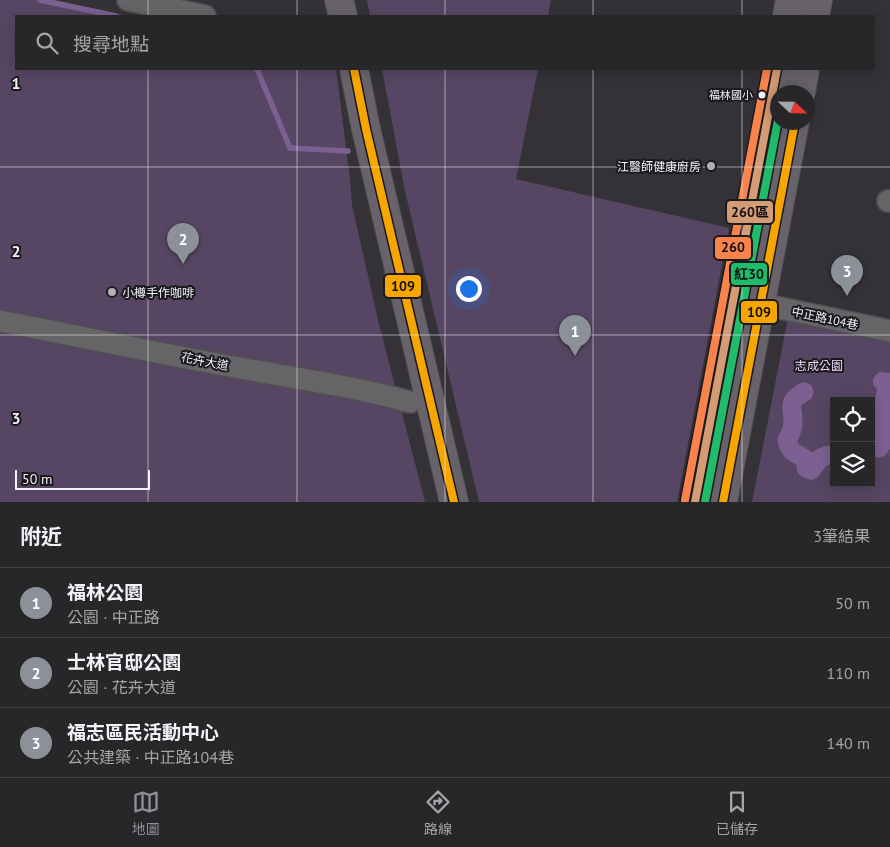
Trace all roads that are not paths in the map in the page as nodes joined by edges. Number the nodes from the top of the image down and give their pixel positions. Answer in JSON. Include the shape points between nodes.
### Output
{"nodes":[{"id":1,"x":128,"y":0,"type":"edge"},
{"id":2,"x":339,"y":0,"type":"edge"},
{"id":3,"x":790,"y":0,"type":"edge"},
{"id":4,"x":818,"y":0,"type":"edge"},
{"id":5,"x":200,"y":15,"type":"edge"},
{"id":6,"x":343,"y":15,"type":"edge"},
{"id":7,"x":787,"y":15,"type":"edge"},
{"id":8,"x":815,"y":15,"type":"edge"},
{"id":9,"x":354,"y":70,"type":"edge"},
{"id":10,"x":777,"y":70,"type":"edge"},
{"id":11,"x":806,"y":70,"type":"edge"},
{"id":12,"x":803,"y":85,"type":"edge"},
{"id":13,"x":794,"y":130,"type":"edge"},
{"id":14,"x":761,"y":304,"type":"junction"},
{"id":15,"x":0,"y":321,"type":"edge"},
{"id":16,"x":890,"y":331,"type":"edge"},
{"id":17,"x":410,"y":402,"type":"dead end"},
{"id":18,"x":454,"y":502,"type":"edge"},
{"id":19,"x":695,"y":502,"type":"edge"},
{"id":20,"x":723,"y":502,"type":"edge"}],
"edges":[{"from":1,"to":5,"type":"street"},
{"from":2,"to":6,"type":"main road"},
{"from":3,"to":7,"type":"main road"},
{"from":4,"to":8,"type":"main road"},
{"from":9,"to":18,"type":"main road"},
{"from":10,"to":19,"type":"main road"},
{"from":11,"to":12,"type":"main road"},
{"from":13,"to":14,"type":"main road"},
{"from":14,"to":16,"type":"street","name":"中正路104巷"},
{"from":14,"to":20,"type":"main road"},
{"from":15,"to":17,"type":"street","name":"花卉大道"}]}
